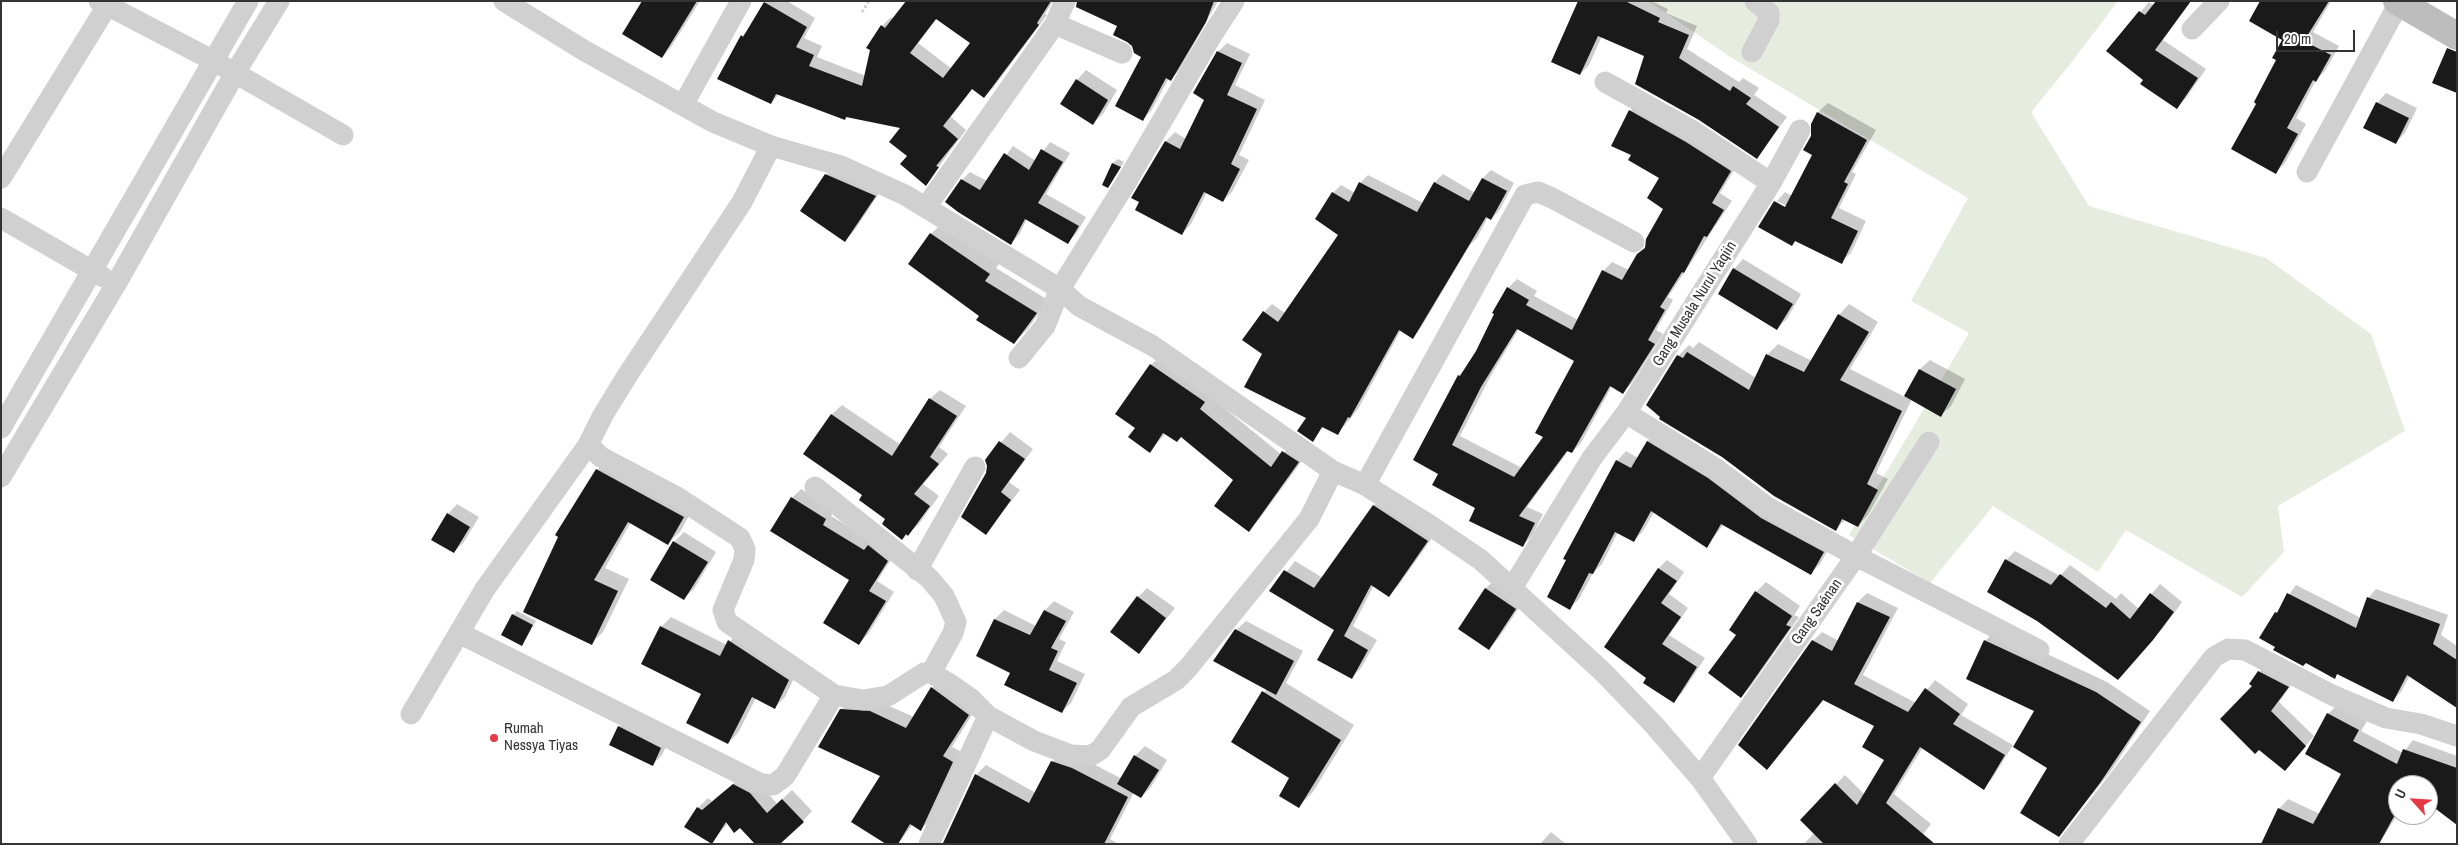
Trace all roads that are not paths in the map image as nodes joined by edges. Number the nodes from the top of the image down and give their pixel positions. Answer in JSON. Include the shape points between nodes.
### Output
{"nodes":[{"id":1,"x":248,"y":1,"type":"edge"},
{"id":2,"x":279,"y":1,"type":"edge"},
{"id":3,"x":504,"y":1,"type":"edge"},
{"id":4,"x":741,"y":1,"type":"edge"},
{"id":5,"x":1065,"y":1,"type":"edge"},
{"id":6,"x":1234,"y":1,"type":"edge"},
{"id":7,"x":1755,"y":1,"type":"edge"},
{"id":8,"x":2220,"y":1,"type":"edge"},
{"id":9,"x":2398,"y":2,"type":"edge"},
{"id":10,"x":103,"y":4,"type":"edge"},
{"id":11,"x":1055,"y":24,"type":"junction"},
{"id":12,"x":2192,"y":30,"type":"dead end"},
{"id":13,"x":2457,"y":36,"type":"edge"},
{"id":14,"x":1752,"y":52,"type":"dead end"},
{"id":15,"x":1122,"y":53,"type":"dead end"},
{"id":16,"x":214,"y":61,"type":"junction"},
{"id":17,"x":235,"y":73,"type":"junction"},
{"id":18,"x":1604,"y":82,"type":"dead end"},
{"id":19,"x":682,"y":105,"type":"junction"},
{"id":20,"x":1800,"y":130,"type":"dead end"},
{"id":21,"x":343,"y":135,"type":"dead end"},
{"id":22,"x":771,"y":146,"type":"junction"},
{"id":23,"x":2307,"y":172,"type":"dead end"},
{"id":24,"x":1,"y":178,"type":"edge"},
{"id":25,"x":1771,"y":183,"type":"junction"},
{"id":26,"x":926,"y":207,"type":"junction"},
{"id":27,"x":1,"y":218,"type":"edge"},
{"id":28,"x":1634,"y":242,"type":"dead end"},
{"id":29,"x":92,"y":271,"type":"junction"},
{"id":30,"x":116,"y":284,"type":"junction"},
{"id":31,"x":1060,"y":289,"type":"junction"},
{"id":32,"x":1019,"y":358,"type":"dead end"},
{"id":33,"x":1626,"y":413,"type":"junction"},
{"id":34,"x":1,"y":428,"type":"edge"},
{"id":35,"x":1929,"y":442,"type":"dead end"},
{"id":36,"x":588,"y":445,"type":"junction"},
{"id":37,"x":974,"y":467,"type":"dead end"},
{"id":38,"x":1333,"y":471,"type":"junction"},
{"id":39,"x":1,"y":477,"type":"edge"},
{"id":40,"x":1365,"y":485,"type":"junction"},
{"id":41,"x":815,"y":487,"type":"dead end"},
{"id":42,"x":1856,"y":556,"type":"junction"},
{"id":43,"x":917,"y":570,"type":"junction"},
{"id":44,"x":1512,"y":588,"type":"junction"},
{"id":45,"x":459,"y":633,"type":"junction"},
{"id":46,"x":2039,"y":650,"type":"dead end"},
{"id":47,"x":931,"y":673,"type":"junction"},
{"id":48,"x":834,"y":695,"type":"junction"},
{"id":49,"x":416,"y":706,"type":"dead end"},
{"id":50,"x":988,"y":716,"type":"junction"},
{"id":51,"x":2457,"y":736,"type":"edge"},
{"id":52,"x":1700,"y":778,"type":"junction"},
{"id":53,"x":928,"y":844,"type":"edge"},
{"id":54,"x":1747,"y":844,"type":"edge"},
{"id":55,"x":2069,"y":844,"type":"edge"}],
"edges":[{"from":1,"to":16,"type":"street"},
{"from":2,"to":17,"type":"street"},
{"from":3,"to":19,"type":"street"},
{"from":4,"to":19,"type":"street"},
{"from":5,"to":11,"type":"street"},
{"from":6,"to":31,"type":"street"},
{"from":7,"to":14,"type":"street","via":[[1769,13],[1769,20]]},
{"from":8,"to":12,"type":"street"},
{"from":9,"to":13,"type":"street"},
{"from":9,"to":23,"type":"street"},
{"from":10,"to":16,"type":"street"},
{"from":10,"to":24,"type":"street"},
{"from":11,"to":15,"type":"street"},
{"from":11,"to":26,"type":"street"},
{"from":16,"to":17,"type":"street"},
{"from":16,"to":29,"type":"street"},
{"from":17,"to":21,"type":"street"},
{"from":17,"to":30,"type":"street"},
{"from":18,"to":25,"type":"street","via":[[1693,131]]},
{"from":19,"to":22,"type":"street"},
{"from":20,"to":25,"type":"street","name":"Gang Musala Nurul Yaqiin"},
{"from":22,"to":26,"type":"street","via":[[841,166]]},
{"from":22,"to":36,"type":"street","via":[[742,202],[627,376]]},
{"from":25,"to":33,"type":"street","name":"Gang Musala Nurul Yaqiin"},
{"from":26,"to":31,"type":"street"},
{"from":27,"to":29,"type":"street"},
{"from":28,"to":40,"type":"street","via":[[1552,198],[1538,192],[1526,195]]},
{"from":29,"to":30,"type":"street"},
{"from":29,"to":34,"type":"street"},
{"from":30,"to":39,"type":"street"},
{"from":31,"to":32,"type":"street","via":[[1045,326]]},
{"from":31,"to":38,"type":"street","via":[[1079,306],[1153,346]]},
{"from":33,"to":42,"type":"street","via":[[1715,468],[1767,507]]},
{"from":33,"to":44,"type":"street","name":"Gang Musala Nurul Yaqiin","via":[[1592,458]]},
{"from":35,"to":42,"type":"street","name":"Gang Saénan"},
{"from":36,"to":45,"type":"street","via":[[484,589]]},
{"from":36,"to":48,"type":"street","via":[[601,457],[677,497],[740,538],[745,549],[744,560],[723,610],[728,622]]},
{"from":37,"to":43,"type":"street"},
{"from":38,"to":40,"type":"street"},
{"from":38,"to":50,"type":"street","via":[[1309,519],[1188,668],[1176,680],[1130,707],[1100,750],[1090,756],[1071,755],[1034,741]]},
{"from":40,"to":44,"type":"street","via":[[1480,560]]},
{"from":41,"to":43,"type":"street"},
{"from":42,"to":46,"type":"street"},
{"from":42,"to":52,"type":"street","name":"Gang Saénan"},
{"from":43,"to":47,"type":"street","via":[[929,578],[944,596],[956,622]]},
{"from":44,"to":52,"type":"street","via":[[1654,724]]},
{"from":45,"to":48,"type":"street","via":[[761,784],[773,785],[785,776]]},
{"from":45,"to":49,"type":"street"},
{"from":47,"to":48,"type":"street","via":[[924,672],[914,677],[888,696],[863,700]]},
{"from":47,"to":50,"type":"street","via":[[970,698]]},
{"from":50,"to":53,"type":"street"},
{"from":51,"to":55,"type":"street","via":[[2421,724],[2386,718],[2245,650],[2228,649],[2214,657]]},
{"from":52,"to":54,"type":"street"}]}
